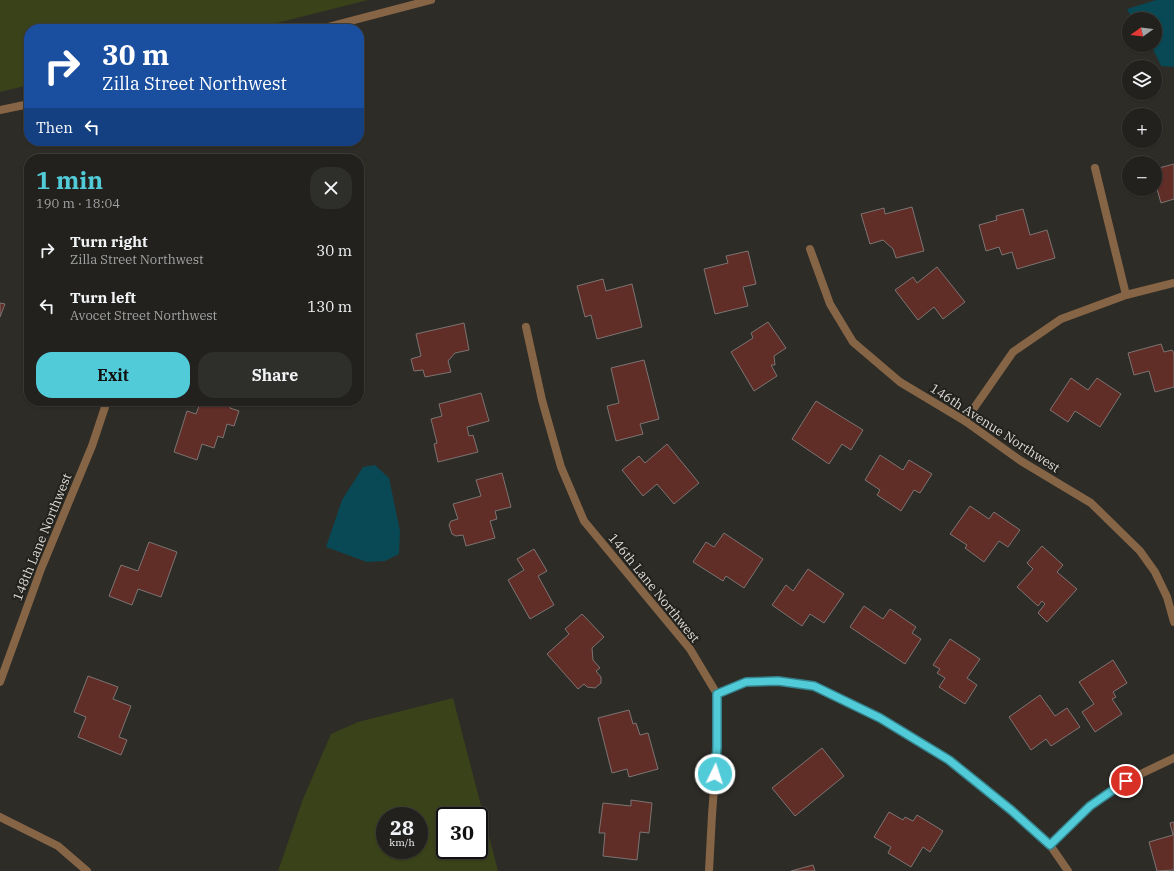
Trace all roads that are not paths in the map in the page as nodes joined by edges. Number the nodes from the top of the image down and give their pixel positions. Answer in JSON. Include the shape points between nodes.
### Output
{"nodes":[{"id":1,"x":430,"y":0,"type":"edge"},
{"id":2,"x":339,"y":24,"type":"edge"},
{"id":3,"x":24,"y":105,"type":"edge"},
{"id":4,"x":0,"y":110,"type":"edge"},
{"id":5,"x":1095,"y":168,"type":"dead end"},
{"id":6,"x":810,"y":249,"type":"dead end"},
{"id":7,"x":1174,"y":283,"type":"edge"},
{"id":8,"x":1126,"y":295,"type":"junction"},
{"id":9,"x":526,"y":327,"type":"dead end"},
{"id":10,"x":105,"y":406,"type":"edge"},
{"id":11,"x":965,"y":421,"type":"junction"},
{"id":12,"x":1174,"y":622,"type":"edge"},
{"id":13,"x":0,"y":682,"type":"edge"},
{"id":14,"x":717,"y":694,"type":"junction"},
{"id":15,"x":1174,"y":758,"type":"edge"},
{"id":16,"x":0,"y":817,"type":"edge"},
{"id":17,"x":1050,"y":845,"type":"junction"},
{"id":18,"x":86,"y":871,"type":"edge"},
{"id":19,"x":709,"y":871,"type":"edge"},
{"id":20,"x":1068,"y":871,"type":"edge"}],
"edges":[{"from":1,"to":2,"type":"street"},
{"from":3,"to":4,"type":"street"},
{"from":5,"to":8,"type":"street"},
{"from":6,"to":11,"type":"street","name":"146th Avenue Northwest","via":[[830,304],[853,342],[900,382]]},
{"from":7,"to":8,"type":"street"},
{"from":8,"to":11,"type":"street","via":[[1062,319],[1013,352]]},
{"from":9,"to":14,"type":"street","name":"146th Lane Northwest","via":[[542,400],[561,467],[584,522],[690,649]]},
{"from":10,"to":13,"type":"street","name":"148th Lane Northwest"},
{"from":11,"to":12,"type":"street","name":"146th Avenue Northwest","via":[[1021,461],[1091,503],[1140,551],[1151,566],[1167,597]]},
{"from":14,"to":17,"type":"street","via":[[746,682],[778,681],[814,686],[880,718],[949,760]]},
{"from":14,"to":19,"type":"street","via":[[717,747]]},
{"from":15,"to":17,"type":"street","via":[[1126,781],[1090,806]]},
{"from":16,"to":18,"type":"street","via":[[58,846]]},
{"from":17,"to":20,"type":"street"}]}
